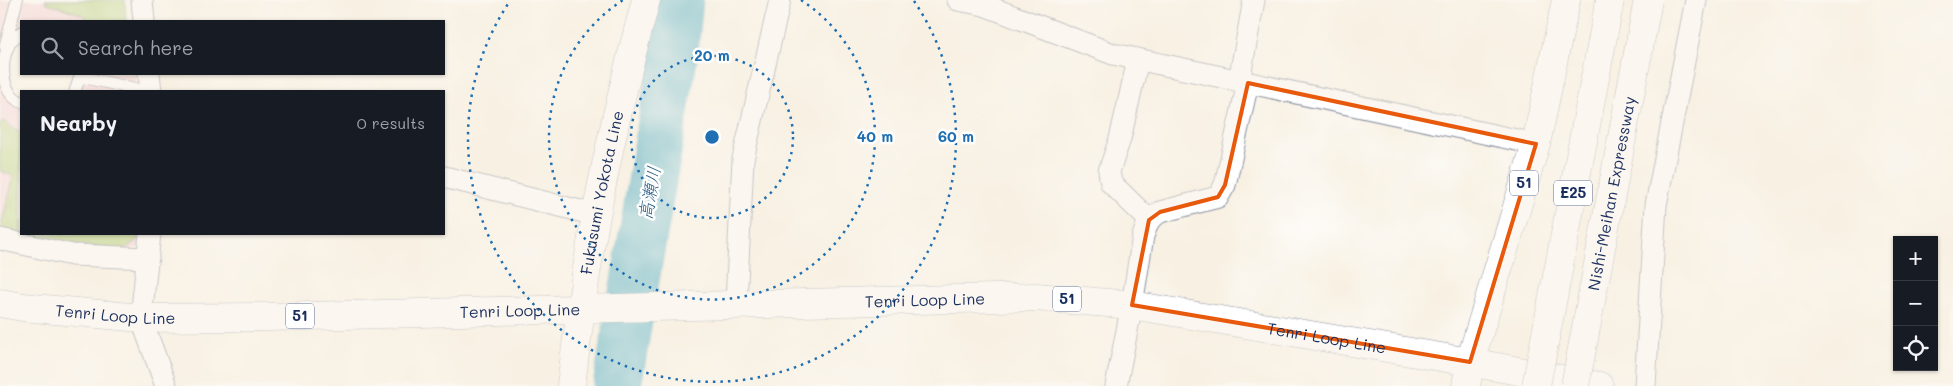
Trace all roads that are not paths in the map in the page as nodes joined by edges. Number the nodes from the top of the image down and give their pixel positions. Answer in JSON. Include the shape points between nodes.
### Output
{"nodes":[{"id":1,"x":18,"y":0,"type":"edge"},
{"id":2,"x":142,"y":0,"type":"edge"},
{"id":3,"x":646,"y":0,"type":"edge"},
{"id":4,"x":780,"y":0,"type":"edge"},
{"id":5,"x":958,"y":0,"type":"edge"},
{"id":6,"x":1254,"y":0,"type":"edge"},
{"id":7,"x":1566,"y":0,"type":"edge"},
{"id":8,"x":1610,"y":0,"type":"edge"},
{"id":9,"x":1648,"y":0,"type":"edge"},
{"id":10,"x":1696,"y":0,"type":"edge"},
{"id":11,"x":144,"y":20,"type":"edge"},
{"id":12,"x":20,"y":33,"type":"edge"},
{"id":13,"x":1138,"y":60,"type":"junction"},
{"id":14,"x":1,"y":62,"type":"edge"},
{"id":15,"x":149,"y":75,"type":"edge"},
{"id":16,"x":81,"y":76,"type":"edge"},
{"id":17,"x":1244,"y":82,"type":"junction"},
{"id":18,"x":75,"y":90,"type":"edge"},
{"id":19,"x":142,"y":90,"type":"edge"},
{"id":20,"x":151,"y":90,"type":"edge"},
{"id":21,"x":20,"y":101,"type":"edge"},
{"id":22,"x":1536,"y":144,"type":"junction"},
{"id":23,"x":445,"y":177,"type":"edge"},
{"id":24,"x":596,"y":215,"type":"junction"},
{"id":25,"x":1149,"y":220,"type":"junction"},
{"id":26,"x":150,"y":235,"type":"edge"},
{"id":27,"x":0,"y":239,"type":"edge"},
{"id":28,"x":148,"y":258,"type":"junction"},
{"id":29,"x":0,"y":303,"type":"edge"},
{"id":30,"x":736,"y":304,"type":"junction"},
{"id":31,"x":1132,"y":305,"type":"junction"},
{"id":32,"x":591,"y":308,"type":"junction"},
{"id":33,"x":141,"y":318,"type":"junction"},
{"id":34,"x":1468,"y":374,"type":"edge"},
{"id":35,"x":166,"y":386,"type":"edge"},
{"id":36,"x":571,"y":386,"type":"edge"},
{"id":37,"x":1116,"y":386,"type":"edge"},
{"id":38,"x":1536,"y":386,"type":"edge"},
{"id":39,"x":1575,"y":386,"type":"edge"},
{"id":40,"x":1599,"y":386,"type":"edge"},
{"id":41,"x":1645,"y":386,"type":"edge"}],
"edges":[{"from":1,"to":14,"type":"lane"},
{"from":2,"to":11,"type":"street"},
{"from":3,"to":24,"type":"main road","name":"Fukusumi Yokota Line"},
{"from":4,"to":30,"type":"street","via":[[743,159]]},
{"from":5,"to":13,"type":"street","via":[[984,5],[1113,54]]},
{"from":6,"to":17,"type":"street"},
{"from":7,"to":22,"type":"main road","number":"51"},
{"from":8,"to":38,"type":"main road","number":"E25","bridge":true},
{"from":9,"to":39,"type":"main road","name":"Nishi-Meihan Expressway","number":"E25","bridge":true},
{"from":10,"to":41,"type":"street","via":[[1656,205]]},
{"from":12,"to":14,"type":"lane","via":[[10,43]]},
{"from":13,"to":17,"type":"street"},
{"from":13,"to":25,"type":"street","via":[[1120,139],[1109,171],[1111,183]]},
{"from":14,"to":21,"type":"lane","via":[[7,88]]},
{"from":15,"to":20,"type":"street"},
{"from":16,"to":18,"type":"lane"},
{"from":16,"to":19,"type":"lane"},
{"from":17,"to":22,"type":"street"},
{"from":17,"to":25,"type":"street","via":[[1225,185],[1218,196],[1160,212]]},
{"from":22,"to":34,"type":"main road","number":"51"},
{"from":23,"to":24,"type":"street"},
{"from":24,"to":32,"type":"main road","name":"Fukusumi Yokota Line"},
{"from":25,"to":31,"type":"street","via":[[1143,236]]},
{"from":26,"to":28,"type":"street"},
{"from":27,"to":28,"type":"street","via":[[72,254]]},
{"from":28,"to":33,"type":"street"},
{"from":29,"to":33,"type":"main road","name":"Tenri Loop Line","number":"51"},
{"from":30,"to":31,"type":"main road","name":"Tenri Loop Line","number":"51","via":[[1036,297]]},
{"from":30,"to":32,"type":"main road","name":"Tenri Loop Line","number":"51"},
{"from":31,"to":34,"type":"main road","name":"Tenri Loop Line","number":"51"},
{"from":31,"to":37,"type":"street"},
{"from":32,"to":33,"type":"main road","name":"Tenri Loop Line","number":"51"},
{"from":32,"to":36,"type":"main road","name":"Fukusumi Yokota Line"},
{"from":33,"to":35,"type":"street"},
{"from":34,"to":40,"type":"main road","name":"Tenri Loop Line"}]}
